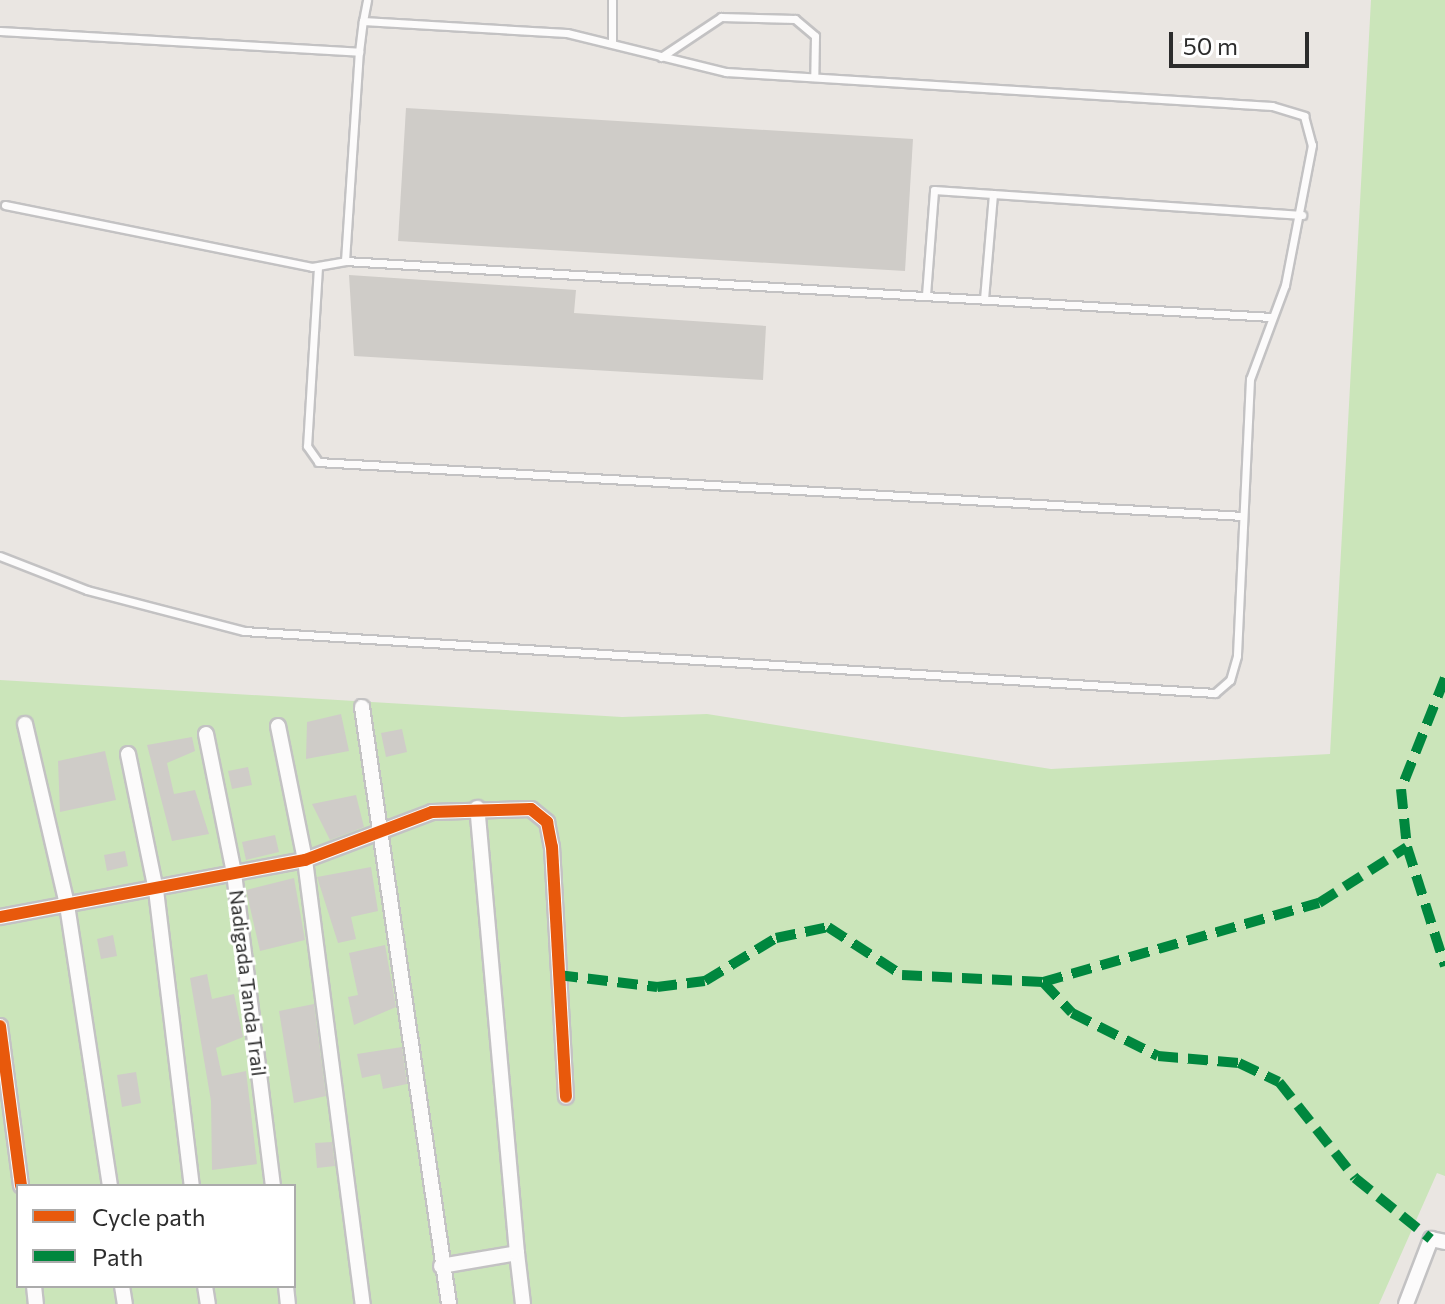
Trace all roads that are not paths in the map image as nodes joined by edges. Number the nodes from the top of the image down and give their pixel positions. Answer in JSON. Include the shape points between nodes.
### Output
{"nodes":[{"id":1,"x":367,"y":0,"type":"edge"},
{"id":2,"x":612,"y":0,"type":"edge"},
{"id":3,"x":363,"y":21,"type":"junction"},
{"id":4,"x":0,"y":31,"type":"edge"},
{"id":5,"x":612,"y":42,"type":"junction"},
{"id":6,"x":359,"y":52,"type":"junction"},
{"id":7,"x":661,"y":57,"type":"junction"},
{"id":8,"x":814,"y":75,"type":"junction"},
{"id":9,"x":993,"y":194,"type":"junction"},
{"id":10,"x":5,"y":205,"type":"dead end"},
{"id":11,"x":1302,"y":215,"type":"junction"},
{"id":12,"x":345,"y":261,"type":"junction"},
{"id":13,"x":318,"y":267,"type":"junction"},
{"id":14,"x":926,"y":295,"type":"junction"},
{"id":15,"x":984,"y":299,"type":"junction"},
{"id":16,"x":1272,"y":317,"type":"junction"},
{"id":17,"x":1242,"y":516,"type":"junction"},
{"id":18,"x":0,"y":556,"type":"edge"},
{"id":19,"x":362,"y":707,"type":"dead end"},
{"id":20,"x":25,"y":724,"type":"dead end"},
{"id":21,"x":278,"y":726,"type":"dead end"},
{"id":22,"x":206,"y":734,"type":"dead end"},
{"id":23,"x":128,"y":754,"type":"dead end"},
{"id":24,"x":477,"y":808,"type":"junction"},
{"id":25,"x":382,"y":834,"type":"junction"},
{"id":26,"x":305,"y":860,"type":"junction"},
{"id":27,"x":234,"y":873,"type":"junction"},
{"id":28,"x":156,"y":890,"type":"junction"},
{"id":29,"x":67,"y":905,"type":"junction"},
{"id":30,"x":0,"y":917,"type":"edge"},
{"id":31,"x":0,"y":1026,"type":"edge"},
{"id":32,"x":566,"y":1097,"type":"dead end"},
{"id":33,"x":21,"y":1184,"type":"edge"},
{"id":34,"x":110,"y":1184,"type":"edge"},
{"id":35,"x":192,"y":1184,"type":"edge"},
{"id":36,"x":273,"y":1184,"type":"edge"},
{"id":37,"x":1445,"y":1242,"type":"edge"},
{"id":38,"x":517,"y":1253,"type":"junction"},
{"id":39,"x":441,"y":1266,"type":"junction"},
{"id":40,"x":363,"y":1304,"type":"edge"},
{"id":41,"x":449,"y":1304,"type":"edge"},
{"id":42,"x":523,"y":1304,"type":"edge"},
{"id":43,"x":1406,"y":1304,"type":"edge"}],
"edges":[{"from":1,"to":3,"type":"lane"},
{"from":2,"to":5,"type":"lane"},
{"from":3,"to":5,"type":"lane"},
{"from":3,"to":6,"type":"lane"},
{"from":4,"to":6,"type":"lane"},
{"from":5,"to":7,"type":"lane"},
{"from":6,"to":12,"type":"lane"},
{"from":7,"to":8,"type":"lane","via":[[726,72]]},
{"from":7,"to":8,"type":"lane","via":[[721,17],[795,19],[815,36]]},
{"from":8,"to":11,"type":"lane","via":[[1286,108],[1304,116],[1311,132]]},
{"from":9,"to":11,"type":"lane"},
{"from":9,"to":14,"type":"lane","via":[[934,190]]},
{"from":9,"to":15,"type":"lane"},
{"from":10,"to":13,"type":"lane"},
{"from":11,"to":16,"type":"lane"},
{"from":12,"to":13,"type":"lane"},
{"from":12,"to":14,"type":"lane"},
{"from":13,"to":17,"type":"lane","via":[[307,446],[318,462]]},
{"from":14,"to":15,"type":"lane"},
{"from":15,"to":16,"type":"lane"},
{"from":16,"to":17,"type":"lane","via":[[1250,379]]},
{"from":17,"to":18,"type":"lane","via":[[1235,669],[1223,688],[1206,695],[244,631],[87,590]]},
{"from":19,"to":25,"type":"street"},
{"from":20,"to":29,"type":"street"},
{"from":21,"to":26,"type":"street"},
{"from":22,"to":27,"type":"street","name":"Nadigada Tanda Trail"},
{"from":23,"to":28,"type":"street"},
{"from":24,"to":25,"type":"street","via":[[432,812]]},
{"from":24,"to":32,"type":"street","via":[[522,807],[547,822]]},
{"from":24,"to":38,"type":"street"},
{"from":25,"to":26,"type":"street"},
{"from":25,"to":39,"type":"street"},
{"from":26,"to":27,"type":"street"},
{"from":26,"to":40,"type":"street"},
{"from":27,"to":28,"type":"street"},
{"from":27,"to":36,"type":"street","name":"Nadigada Tanda Trail"},
{"from":28,"to":29,"type":"street"},
{"from":28,"to":35,"type":"street"},
{"from":29,"to":30,"type":"street"},
{"from":29,"to":34,"type":"street"},
{"from":31,"to":33,"type":"street"},
{"from":37,"to":43,"type":"street","via":[[1431,1239]]},
{"from":38,"to":39,"type":"street"},
{"from":38,"to":42,"type":"street"},
{"from":39,"to":41,"type":"street"}]}
